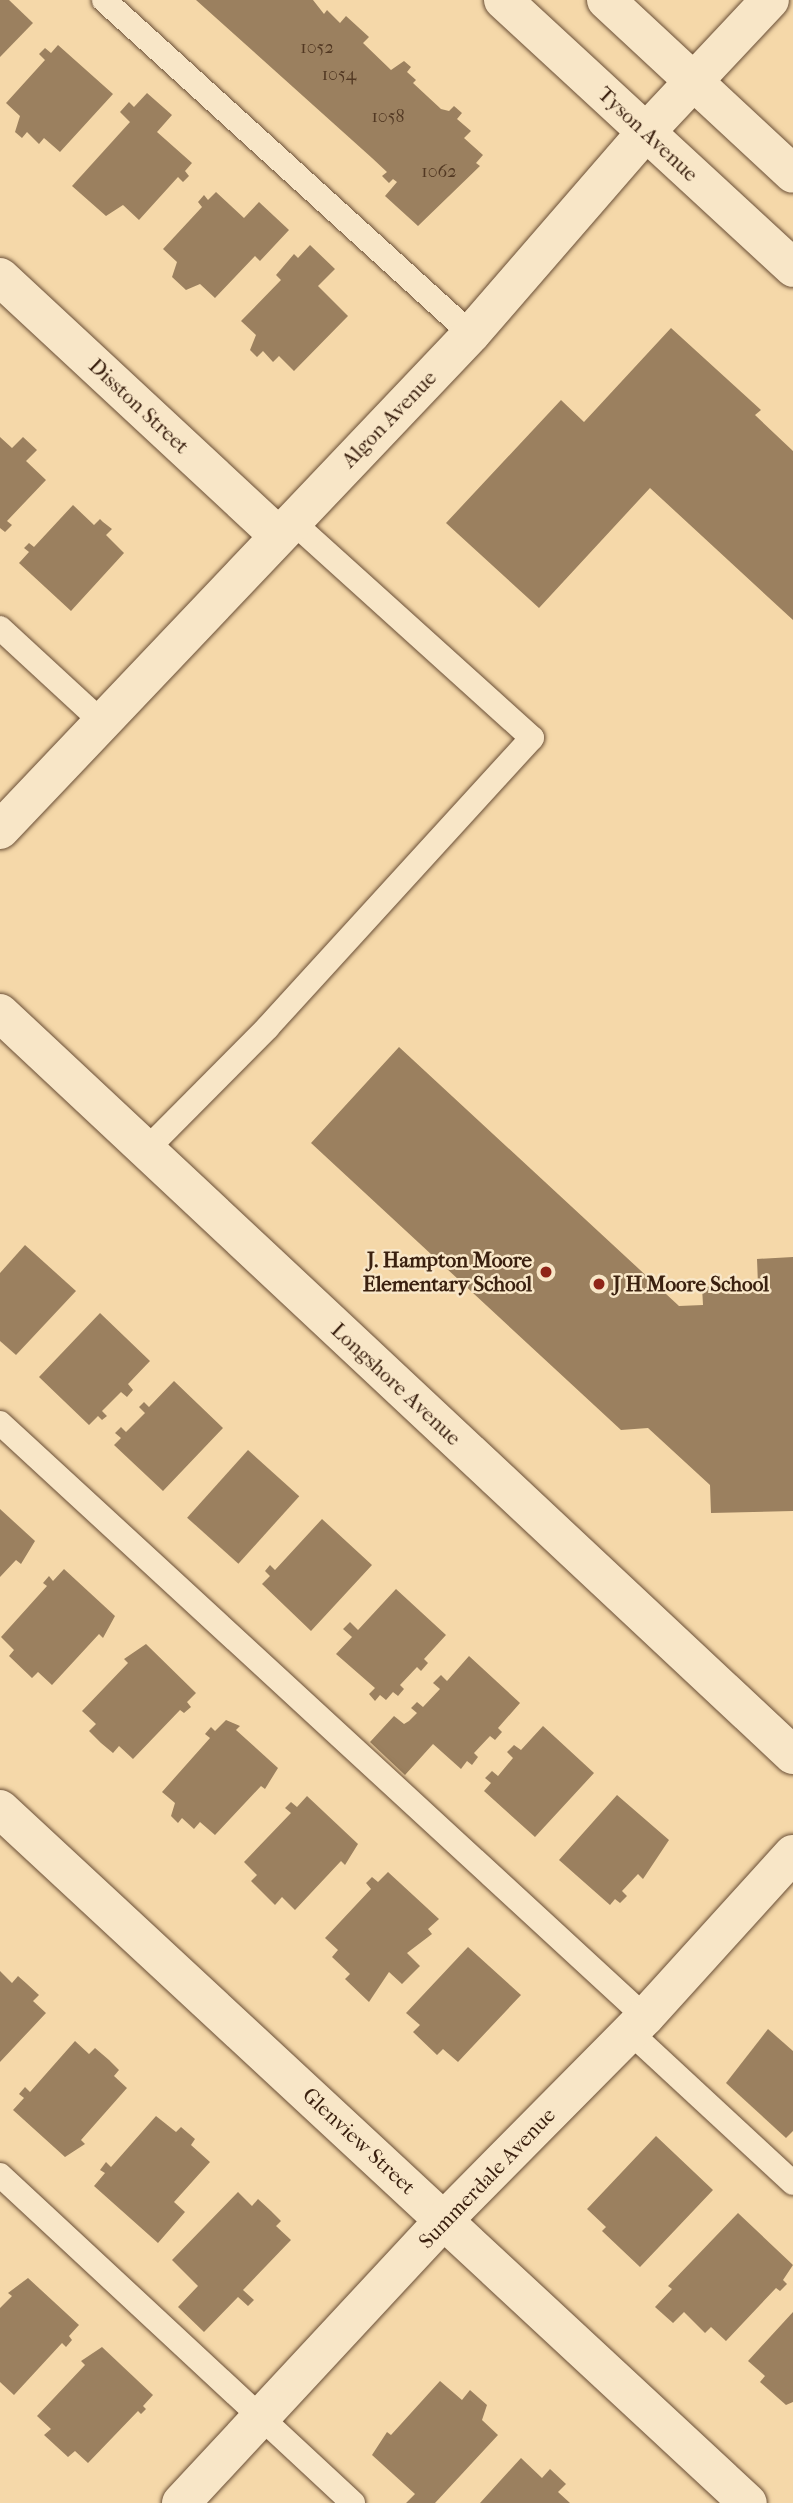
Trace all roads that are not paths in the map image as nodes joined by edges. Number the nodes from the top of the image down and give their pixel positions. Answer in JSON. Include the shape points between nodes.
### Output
{"nodes":[{"id":1,"x":104,"y":0,"type":"edge"},
{"id":2,"x":503,"y":0,"type":"edge"},
{"id":3,"x":606,"y":0,"type":"edge"},
{"id":4,"x":770,"y":0,"type":"edge"},
{"id":5,"x":694,"y":81,"type":"junction"},
{"id":6,"x":646,"y":132,"type":"junction"},
{"id":7,"x":793,"y":174,"type":"edge"},
{"id":8,"x":793,"y":268,"type":"edge"},
{"id":9,"x":0,"y":277,"type":"edge"},
{"id":10,"x":471,"y":334,"type":"junction"},
{"id":11,"x":285,"y":528,"type":"junction"},
{"id":12,"x":0,"y":628,"type":"edge"},
{"id":13,"x":102,"y":722,"type":"junction"},
{"id":14,"x":0,"y":830,"type":"edge"},
{"id":15,"x":0,"y":1013,"type":"edge"},
{"id":16,"x":146,"y":1150,"type":"junction"},
{"id":17,"x":0,"y":1423,"type":"edge"},
{"id":18,"x":793,"y":1755,"type":"edge"},
{"id":19,"x":0,"y":1808,"type":"edge"},
{"id":20,"x":793,"y":1854,"type":"edge"},
{"id":21,"x":638,"y":2024,"type":"junction"},
{"id":22,"x":0,"y":2175,"type":"edge"},
{"id":23,"x":793,"y":2183,"type":"edge"},
{"id":24,"x":444,"y":2220,"type":"junction"},
{"id":25,"x":261,"y":2417,"type":"junction"},
{"id":26,"x":181,"y":2503,"type":"edge"},
{"id":27,"x":353,"y":2503,"type":"edge"},
{"id":28,"x":748,"y":2503,"type":"edge"}],
"edges":[{"from":1,"to":10,"type":"lane"},
{"from":2,"to":6,"type":"street","name":"Tyson Avenue"},
{"from":3,"to":5,"type":"street"},
{"from":4,"to":5,"type":"street","name":"Algon Avenue"},
{"from":5,"to":6,"type":"street","name":"Algon Avenue"},
{"from":5,"to":7,"type":"street"},
{"from":6,"to":8,"type":"street","name":"Tyson Avenue"},
{"from":6,"to":10,"type":"street","name":"Algon Avenue"},
{"from":9,"to":11,"type":"street","name":"Disston Street"},
{"from":10,"to":11,"type":"street","name":"Algon Avenue"},
{"from":11,"to":13,"type":"street","name":"Algon Avenue"},
{"from":11,"to":16,"type":"lane","via":[[410,627],[532,738],[267,1028]]},
{"from":12,"to":13,"type":"lane"},
{"from":13,"to":14,"type":"street","name":"Algon Avenue"},
{"from":15,"to":16,"type":"street","name":"Longshore Avenue"},
{"from":16,"to":18,"type":"street","name":"Longshore Avenue"},
{"from":17,"to":21,"type":"lane"},
{"from":19,"to":24,"type":"street","name":"Glenview Street"},
{"from":20,"to":21,"type":"street","name":"Summerdale Avenue"},
{"from":21,"to":23,"type":"lane"},
{"from":21,"to":24,"type":"street","name":"Summerdale Avenue"},
{"from":22,"to":25,"type":"lane"},
{"from":24,"to":25,"type":"street","name":"Summerdale Avenue"},
{"from":24,"to":28,"type":"street","name":"Glenview Street"},
{"from":25,"to":26,"type":"street","name":"Summerdale Avenue"},
{"from":25,"to":27,"type":"lane"}]}
